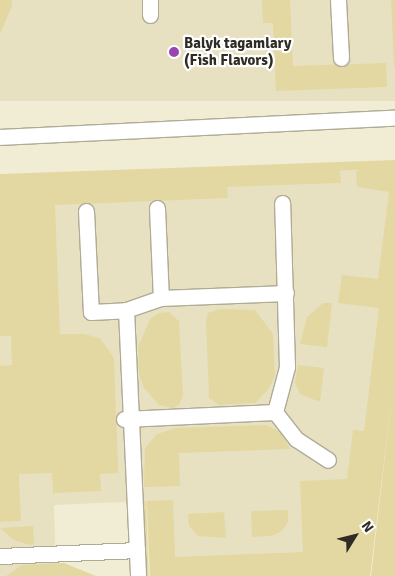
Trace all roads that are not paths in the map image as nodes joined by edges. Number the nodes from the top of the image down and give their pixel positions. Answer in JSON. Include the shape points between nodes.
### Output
{"nodes":[{"id":1,"x":150,"y":0,"type":"edge"},
{"id":2,"x":338,"y":0,"type":"edge"},
{"id":3,"x":150,"y":16,"type":"dead end"},
{"id":4,"x":341,"y":58,"type":"dead end"},
{"id":5,"x":395,"y":118,"type":"edge"},
{"id":6,"x":0,"y":136,"type":"edge"},
{"id":7,"x":282,"y":203,"type":"dead end"},
{"id":8,"x":157,"y":208,"type":"dead end"},
{"id":9,"x":86,"y":211,"type":"dead end"},
{"id":10,"x":286,"y":293,"type":"junction"},
{"id":11,"x":161,"y":298,"type":"junction"},
{"id":12,"x":126,"y":310,"type":"junction"},
{"id":13,"x":275,"y":412,"type":"junction"},
{"id":14,"x":127,"y":418,"type":"junction"},
{"id":15,"x":328,"y":460,"type":"dead end"},
{"id":16,"x":137,"y":550,"type":"junction"},
{"id":17,"x":0,"y":556,"type":"edge"},
{"id":18,"x":138,"y":576,"type":"edge"}],
"edges":[{"from":1,"to":3,"type":"lane"},
{"from":2,"to":4,"type":"lane"},
{"from":5,"to":6,"type":"lane"},
{"from":7,"to":10,"type":"lane"},
{"from":8,"to":11,"type":"lane"},
{"from":9,"to":12,"type":"lane","via":[[90,312]]},
{"from":10,"to":11,"type":"lane"},
{"from":10,"to":13,"type":"lane","via":[[287,367]]},
{"from":11,"to":12,"type":"lane"},
{"from":12,"to":14,"type":"lane"},
{"from":13,"to":14,"type":"lane"},
{"from":13,"to":15,"type":"lane","via":[[296,439]]},
{"from":14,"to":16,"type":"lane"},
{"from":16,"to":17,"type":"lane"},
{"from":16,"to":18,"type":"lane"}]}
